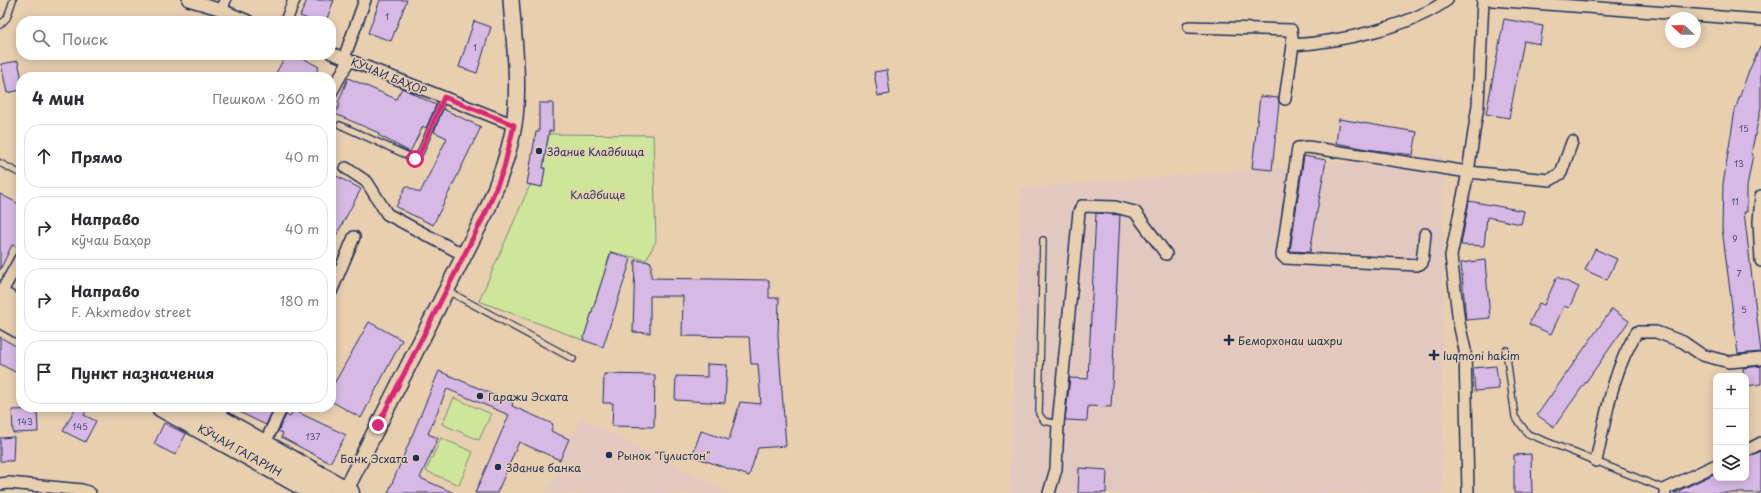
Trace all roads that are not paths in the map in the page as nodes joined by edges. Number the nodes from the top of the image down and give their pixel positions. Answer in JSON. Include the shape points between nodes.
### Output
{"nodes":[{"id":1,"x":13,"y":0,"type":"edge"},
{"id":2,"x":188,"y":0,"type":"edge"},
{"id":3,"x":294,"y":0,"type":"edge"},
{"id":4,"x":365,"y":0,"type":"edge"},
{"id":5,"x":511,"y":0,"type":"edge"},
{"id":6,"x":1447,"y":0,"type":"edge"},
{"id":7,"x":1483,"y":0,"type":"edge"},
{"id":8,"x":1492,"y":0,"type":"edge"},
{"id":9,"x":224,"y":5,"type":"edge"},
{"id":10,"x":240,"y":16,"type":"edge"},
{"id":11,"x":288,"y":16,"type":"edge"},
{"id":12,"x":1761,"y":20,"type":"edge"},
{"id":13,"x":0,"y":24,"type":"edge"},
{"id":14,"x":1189,"y":27,"type":"dead end"},
{"id":15,"x":1293,"y":45,"type":"junction"},
{"id":16,"x":336,"y":55,"type":"edge"},
{"id":17,"x":346,"y":59,"type":"junction"},
{"id":18,"x":336,"y":82,"type":"edge"},
{"id":19,"x":444,"y":97,"type":"junction"},
{"id":20,"x":1285,"y":99,"type":"dead end"},
{"id":21,"x":340,"y":125,"type":"dead end"},
{"id":22,"x":514,"y":125,"type":"junction"},
{"id":23,"x":1572,"y":142,"type":"dead end"},
{"id":24,"x":0,"y":163,"type":"edge"},
{"id":25,"x":346,"y":168,"type":"dead end"},
{"id":26,"x":16,"y":171,"type":"edge"},
{"id":27,"x":1468,"y":172,"type":"junction"},
{"id":28,"x":1761,"y":196,"type":"edge"},
{"id":29,"x":1425,"y":234,"type":"dead end"},
{"id":30,"x":354,"y":237,"type":"dead end"},
{"id":31,"x":1043,"y":240,"type":"dead end"},
{"id":32,"x":1166,"y":254,"type":"dead end"},
{"id":33,"x":464,"y":255,"type":"junction"},
{"id":34,"x":1761,"y":262,"type":"edge"},
{"id":35,"x":16,"y":266,"type":"edge"},
{"id":36,"x":336,"y":280,"type":"edge"},
{"id":37,"x":446,"y":290,"type":"junction"},
{"id":38,"x":0,"y":295,"type":"edge"},
{"id":39,"x":16,"y":305,"type":"edge"},
{"id":40,"x":0,"y":317,"type":"edge"},
{"id":41,"x":16,"y":326,"type":"edge"},
{"id":42,"x":1506,"y":350,"type":"dead end"},
{"id":43,"x":1761,"y":359,"type":"edge"},
{"id":44,"x":573,"y":360,"type":"dead end"},
{"id":45,"x":171,"y":412,"type":"edge"},
{"id":46,"x":206,"y":412,"type":"edge"},
{"id":47,"x":280,"y":412,"type":"edge"},
{"id":48,"x":1058,"y":424,"type":"junction"},
{"id":49,"x":1761,"y":444,"type":"edge"},
{"id":50,"x":264,"y":445,"type":"junction"},
{"id":51,"x":1749,"y":450,"type":"edge"},
{"id":52,"x":1596,"y":461,"type":"junction"},
{"id":53,"x":1713,"y":467,"type":"edge"},
{"id":54,"x":0,"y":484,"type":"edge"},
{"id":55,"x":1665,"y":491,"type":"edge"},
{"id":56,"x":346,"y":492,"type":"edge"},
{"id":57,"x":90,"y":493,"type":"edge"},
{"id":58,"x":317,"y":493,"type":"edge"},
{"id":59,"x":1049,"y":493,"type":"edge"},
{"id":60,"x":1468,"y":493,"type":"edge"}],
"edges":[{"from":1,"to":13,"type":"lane","via":[[7,18]]},
{"from":2,"to":9,"type":"street"},
{"from":3,"to":11,"type":"street"},
{"from":4,"to":17,"type":"street"},
{"from":5,"to":22,"type":"main road","via":[[516,86]]},
{"from":6,"to":15,"type":"street","via":[[1419,17],[1392,25],[1322,43]]},
{"from":7,"to":27,"type":"street","via":[[1478,105]]},
{"from":8,"to":12,"type":"street"},
{"from":9,"to":10,"type":"street"},
{"from":14,"to":15,"type":"street","via":[[1291,30]]},
{"from":15,"to":20,"type":"street"},
{"from":16,"to":17,"type":"street","name":"КӮЧАИ БАҲОР"},
{"from":17,"to":18,"type":"street"},
{"from":17,"to":19,"type":"street","name":"КӮЧАИ БАҲОР"},
{"from":19,"to":21,"type":"lane","via":[[415,159]]},
{"from":19,"to":22,"type":"street","name":"КӮЧАИ БАҲОР"},
{"from":22,"to":33,"type":"main road","via":[[504,168],[487,210]]},
{"from":23,"to":27,"type":"street","via":[[1561,173],[1550,180]]},
{"from":24,"to":26,"type":"lane"},
{"from":25,"to":33,"type":"street","via":[[367,182],[387,214]]},
{"from":27,"to":29,"type":"street","via":[[1308,147],[1298,148],[1282,255],[1285,258],[1417,265],[1422,263]]},
{"from":27,"to":60,"type":"street","via":[[1451,256],[1465,350]]},
{"from":28,"to":34,"type":"street"},
{"from":30,"to":36,"type":"street"},
{"from":31,"to":48,"type":"lane","via":[[1039,414],[1044,421]]},
{"from":32,"to":48,"type":"street","via":[[1135,212],[1115,207],[1082,206],[1079,212]]},
{"from":33,"to":37,"type":"main road"},
{"from":35,"to":38,"type":"street"},
{"from":37,"to":44,"type":"lane"},
{"from":37,"to":56,"type":"main road"},
{"from":38,"to":39,"type":"highway"},
{"from":40,"to":41,"type":"highway"},
{"from":42,"to":52,"type":"lane","via":[[1515,417],[1528,434]]},
{"from":43,"to":52,"type":"street","via":[[1729,362],[1702,355],[1683,342],[1656,332],[1637,332],[1625,350],[1612,386]]},
{"from":45,"to":58,"type":"highway","name":"КӮЧАИ ГАГАРИН"},
{"from":46,"to":50,"type":"highway","name":"КӮЧАИ ГАГАРИН"},
{"from":47,"to":50,"type":"street"},
{"from":48,"to":59,"type":"street","via":[[1056,469]]},
{"from":49,"to":51,"type":"street"},
{"from":50,"to":56,"type":"highway","name":"КӮЧАИ ГАГАРИН"},
{"from":52,"to":55,"type":"lane"},
{"from":53,"to":55,"type":"street"},
{"from":54,"to":57,"type":"street","via":[[82,490]]}]}
